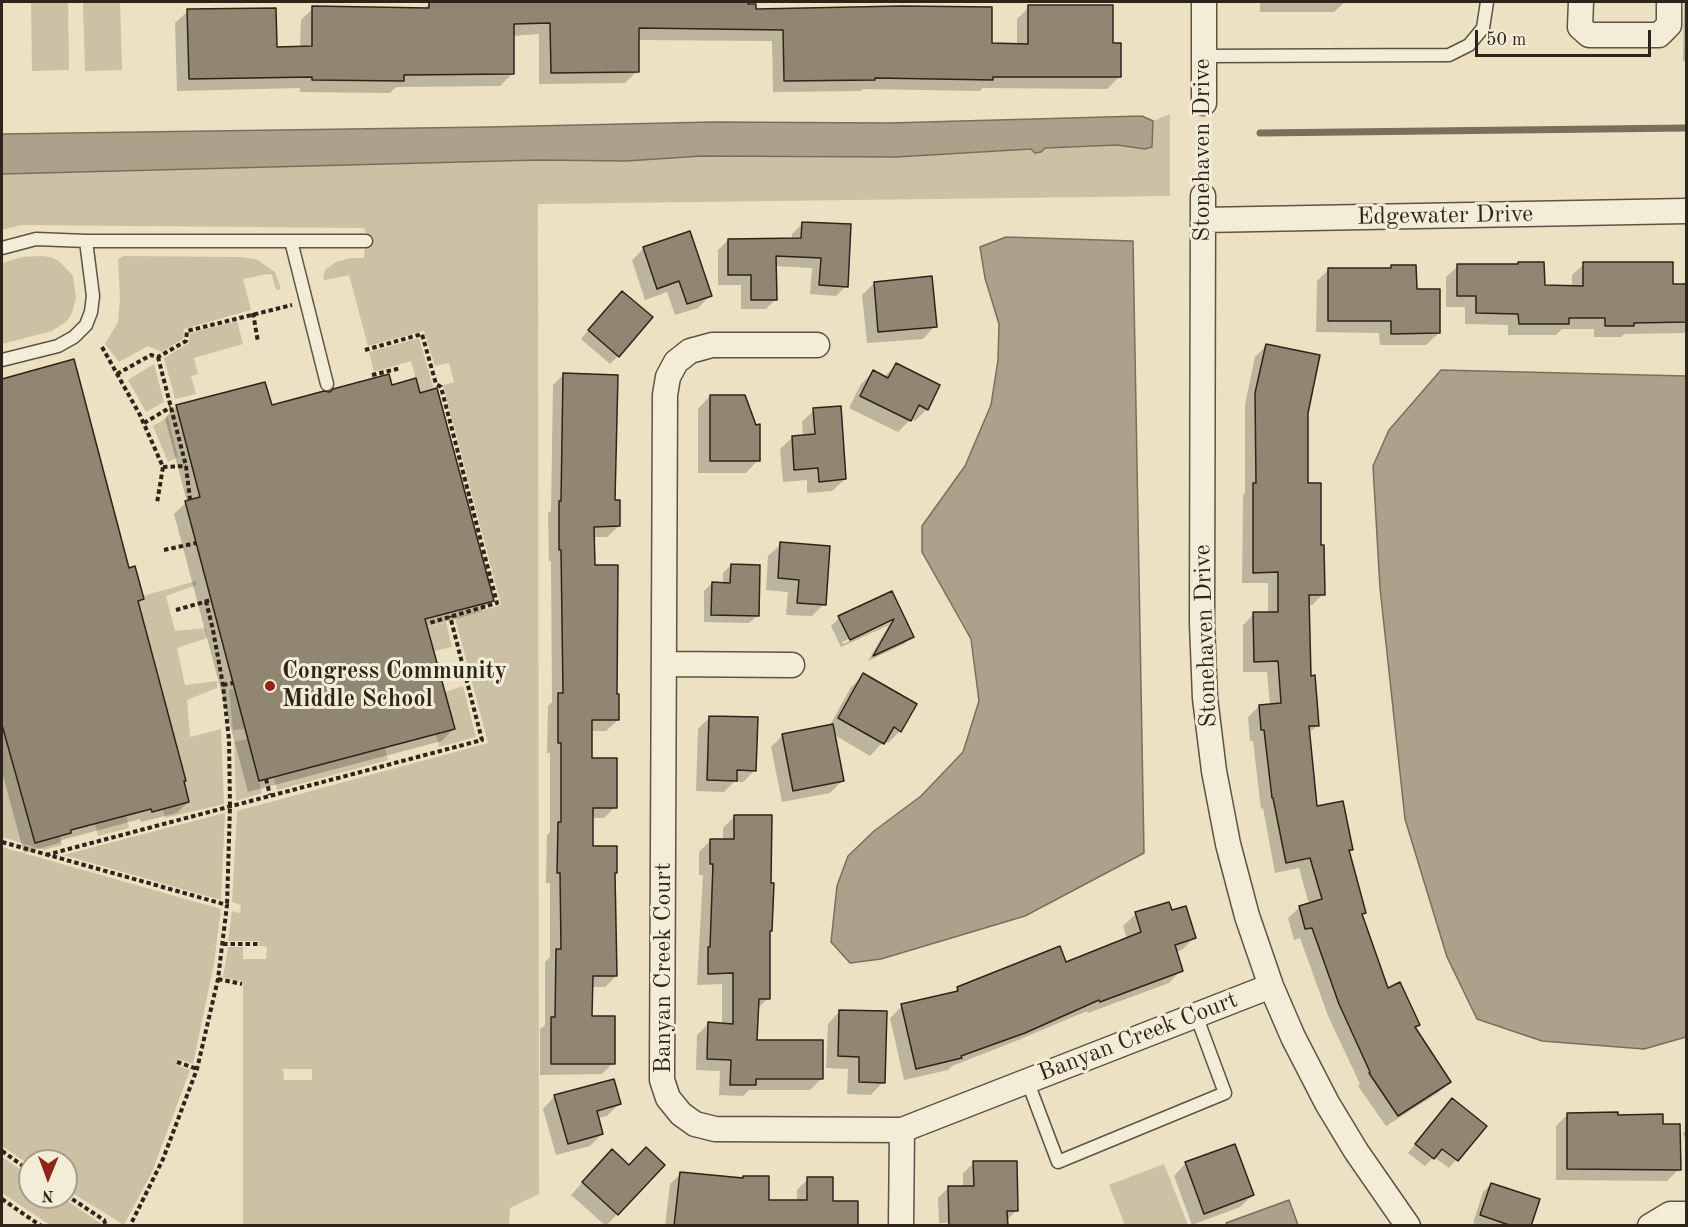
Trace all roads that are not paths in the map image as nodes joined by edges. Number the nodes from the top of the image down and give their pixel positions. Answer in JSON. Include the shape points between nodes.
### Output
{"nodes":[{"id":1,"x":1204,"y":2,"type":"edge"},
{"id":2,"x":1487,"y":2,"type":"edge"},
{"id":3,"x":1581,"y":2,"type":"edge"},
{"id":4,"x":1669,"y":2,"type":"edge"},
{"id":5,"x":1204,"y":56,"type":"junction"},
{"id":6,"x":1204,"y":103,"type":"road end"},
{"id":7,"x":1203,"y":208,"type":"joint"},
{"id":8,"x":1686,"y":211,"type":"edge"},
{"id":9,"x":86,"y":241,"type":"junction"},
{"id":10,"x":291,"y":241,"type":"junction"},
{"id":11,"x":366,"y":241,"type":"dead end"},
{"id":12,"x":2,"y":248,"type":"edge"},
{"id":13,"x":817,"y":345,"type":"dead end"},
{"id":14,"x":2,"y":360,"type":"edge"},
{"id":15,"x":327,"y":384,"type":"dead end"},
{"id":16,"x":665,"y":664,"type":"junction"},
{"id":17,"x":792,"y":665,"type":"dead end"},
{"id":18,"x":1270,"y":986,"type":"junction"},
{"id":19,"x":1196,"y":1015,"type":"junction"},
{"id":20,"x":1027,"y":1080,"type":"junction"},
{"id":21,"x":902,"y":1130,"type":"junction"},
{"id":22,"x":1686,"y":1214,"type":"edge"},
{"id":23,"x":901,"y":1226,"type":"edge"},
{"id":24,"x":1408,"y":1226,"type":"edge"},
{"id":25,"x":1650,"y":1226,"type":"edge"}],
"edges":[{"from":1,"to":5,"type":"street","name":"Stonehaven Drive"},
{"from":2,"to":5,"type":"lane","via":[[1483,28],[1469,45],[1449,55]]},
{"from":3,"to":4,"type":"street","via":[[1580,27],[1589,35],[1659,35],[1669,25]]},
{"from":5,"to":6,"type":"street","name":"Stonehaven Drive"},
{"from":7,"to":8,"type":"street","name":"Edgewater Drive"},
{"from":7,"to":18,"type":"street","name":"Stonehaven Drive","via":[[1205,698],[1210,753],[1228,844]]},
{"from":9,"to":10,"type":"lane"},
{"from":9,"to":12,"type":"lane","via":[[36,239]]},
{"from":9,"to":14,"type":"lane","via":[[93,296],[86,325],[58,346]]},
{"from":10,"to":11,"type":"lane"},
{"from":10,"to":15,"type":"lane"},
{"from":13,"to":16,"type":"street","name":"Banyan Creek Court","via":[[712,345],[690,351],[676,362],[668,377]]},
{"from":16,"to":17,"type":"street"},
{"from":16,"to":21,"type":"street","name":"Banyan Creek Court","via":[[662,1080],[668,1098],[695,1124],[715,1129]]},
{"from":18,"to":19,"type":"street","name":"Banyan Creek Court"},
{"from":18,"to":24,"type":"street","name":"Stonehaven Drive","via":[[1327,1103]]},
{"from":19,"to":20,"type":"street","name":"Banyan Creek Court"},
{"from":19,"to":20,"type":"lane","via":[[1225,1093],[1058,1162]]},
{"from":20,"to":21,"type":"street","name":"Banyan Creek Court"},
{"from":21,"to":23,"type":"street"},
{"from":22,"to":25,"type":"street","via":[[1670,1215]]}]}
